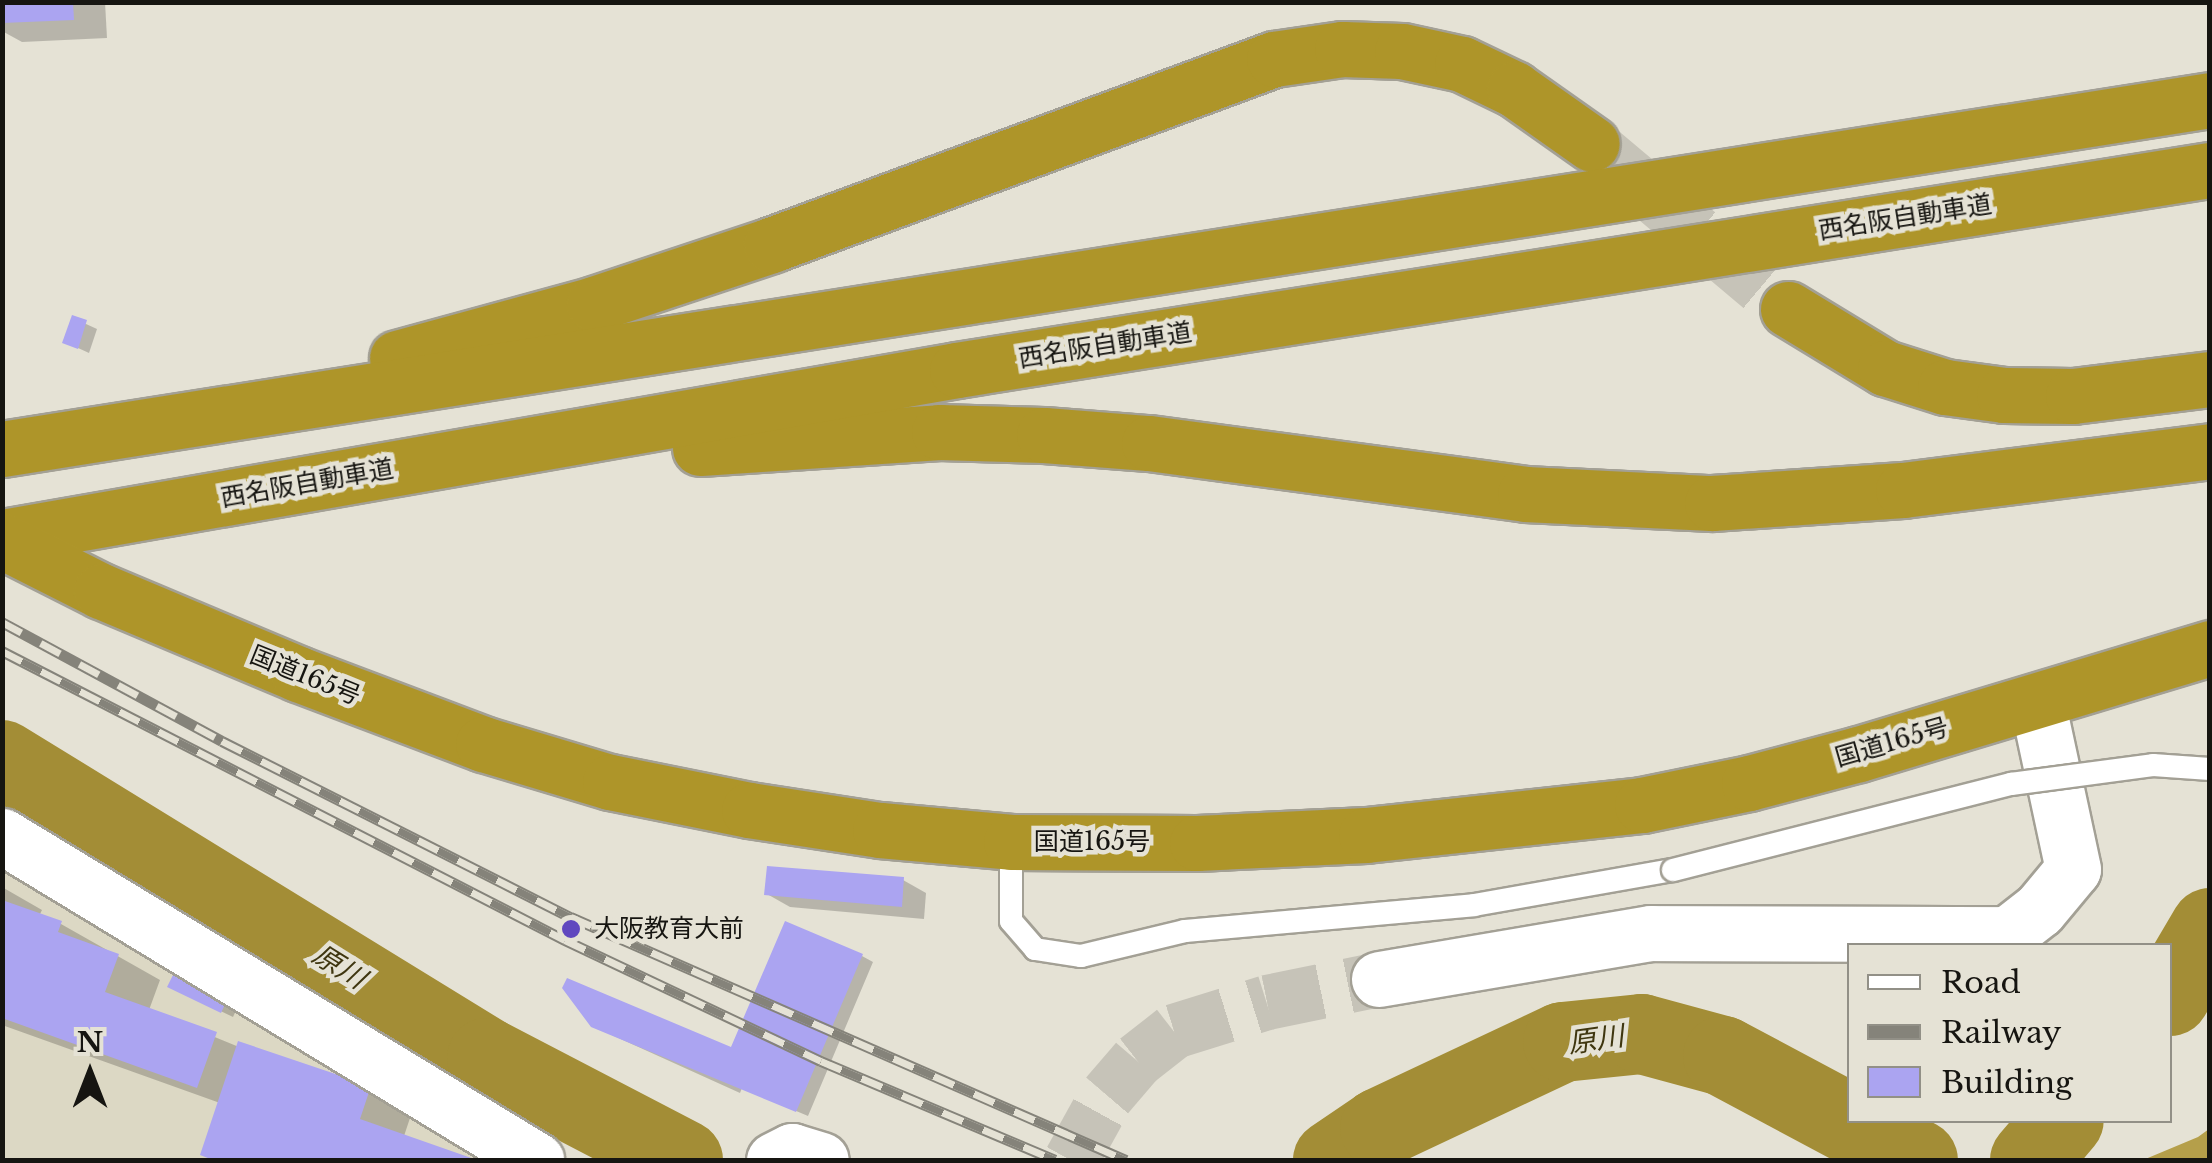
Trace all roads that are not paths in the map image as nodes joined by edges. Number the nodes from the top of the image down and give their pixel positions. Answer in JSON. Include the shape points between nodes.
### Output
{"nodes":[{"id":1,"x":2210,"y":100,"type":"edge"},
{"id":2,"x":1592,"y":144,"type":"tunnel mouth"},
{"id":3,"x":2210,"y":170,"type":"edge"},
{"id":4,"x":1788,"y":309,"type":"tunnel mouth"},
{"id":5,"x":2210,"y":379,"type":"edge"},
{"id":6,"x":14,"y":448,"type":"edge"},
{"id":7,"x":2210,"y":451,"type":"edge"},
{"id":8,"x":138,"y":514,"type":"junction"},
{"id":9,"x":2,"y":539,"type":"edge"},
{"id":10,"x":2210,"y":648,"type":"edge"},
{"id":11,"x":2037,"y":701,"type":"junction"},
{"id":12,"x":2210,"y":769,"type":"edge"},
{"id":13,"x":2,"y":836,"type":"edge"},
{"id":14,"x":1012,"y":842,"type":"junction"},
{"id":15,"x":1378,"y":979,"type":"tunnel mouth"},
{"id":16,"x":536,"y":1160,"type":"edge"},
{"id":17,"x":774,"y":1160,"type":"edge"},
{"id":18,"x":822,"y":1160,"type":"edge"}],
"edges":[{"from":1,"to":6,"type":"highway"},
{"from":2,"to":6,"type":"highway","via":[[1514,89],[1462,64],[1402,50],[1342,49],[1274,60],[594,304]]},
{"from":3,"to":8,"type":"highway","name":"西名阪自動車道","via":[[956,370]]},
{"from":4,"to":5,"type":"highway","via":[[1885,368],[1945,387],[2073,396]]},
{"from":7,"to":8,"type":"highway","via":[[1805,500],[1623,502],[1149,443],[939,432],[736,444]]},
{"from":8,"to":9,"type":"highway","name":"西名阪自動車道"},
{"from":9,"to":14,"type":"highway","name":"国道165号","via":[[102,591],[298,674],[610,782],[880,830]]},
{"from":10,"to":11,"type":"highway","name":"国道165号"},
{"from":11,"to":14,"type":"highway","name":"国道165号","via":[[1749,784],[1550,818],[1216,842]]},
{"from":11,"to":15,"type":"street","via":[[2073,869],[2008,934],[1651,933]]},
{"from":12,"to":14,"type":"lane","bridge":true,"via":[[2153,765],[2011,784],[1672,870],[1474,905],[1185,931],[1081,956],[1035,948],[1011,921]]},
{"from":13,"to":16,"type":"street"},
{"from":17,"to":18,"type":"street","via":[[792,1150]]}]}
